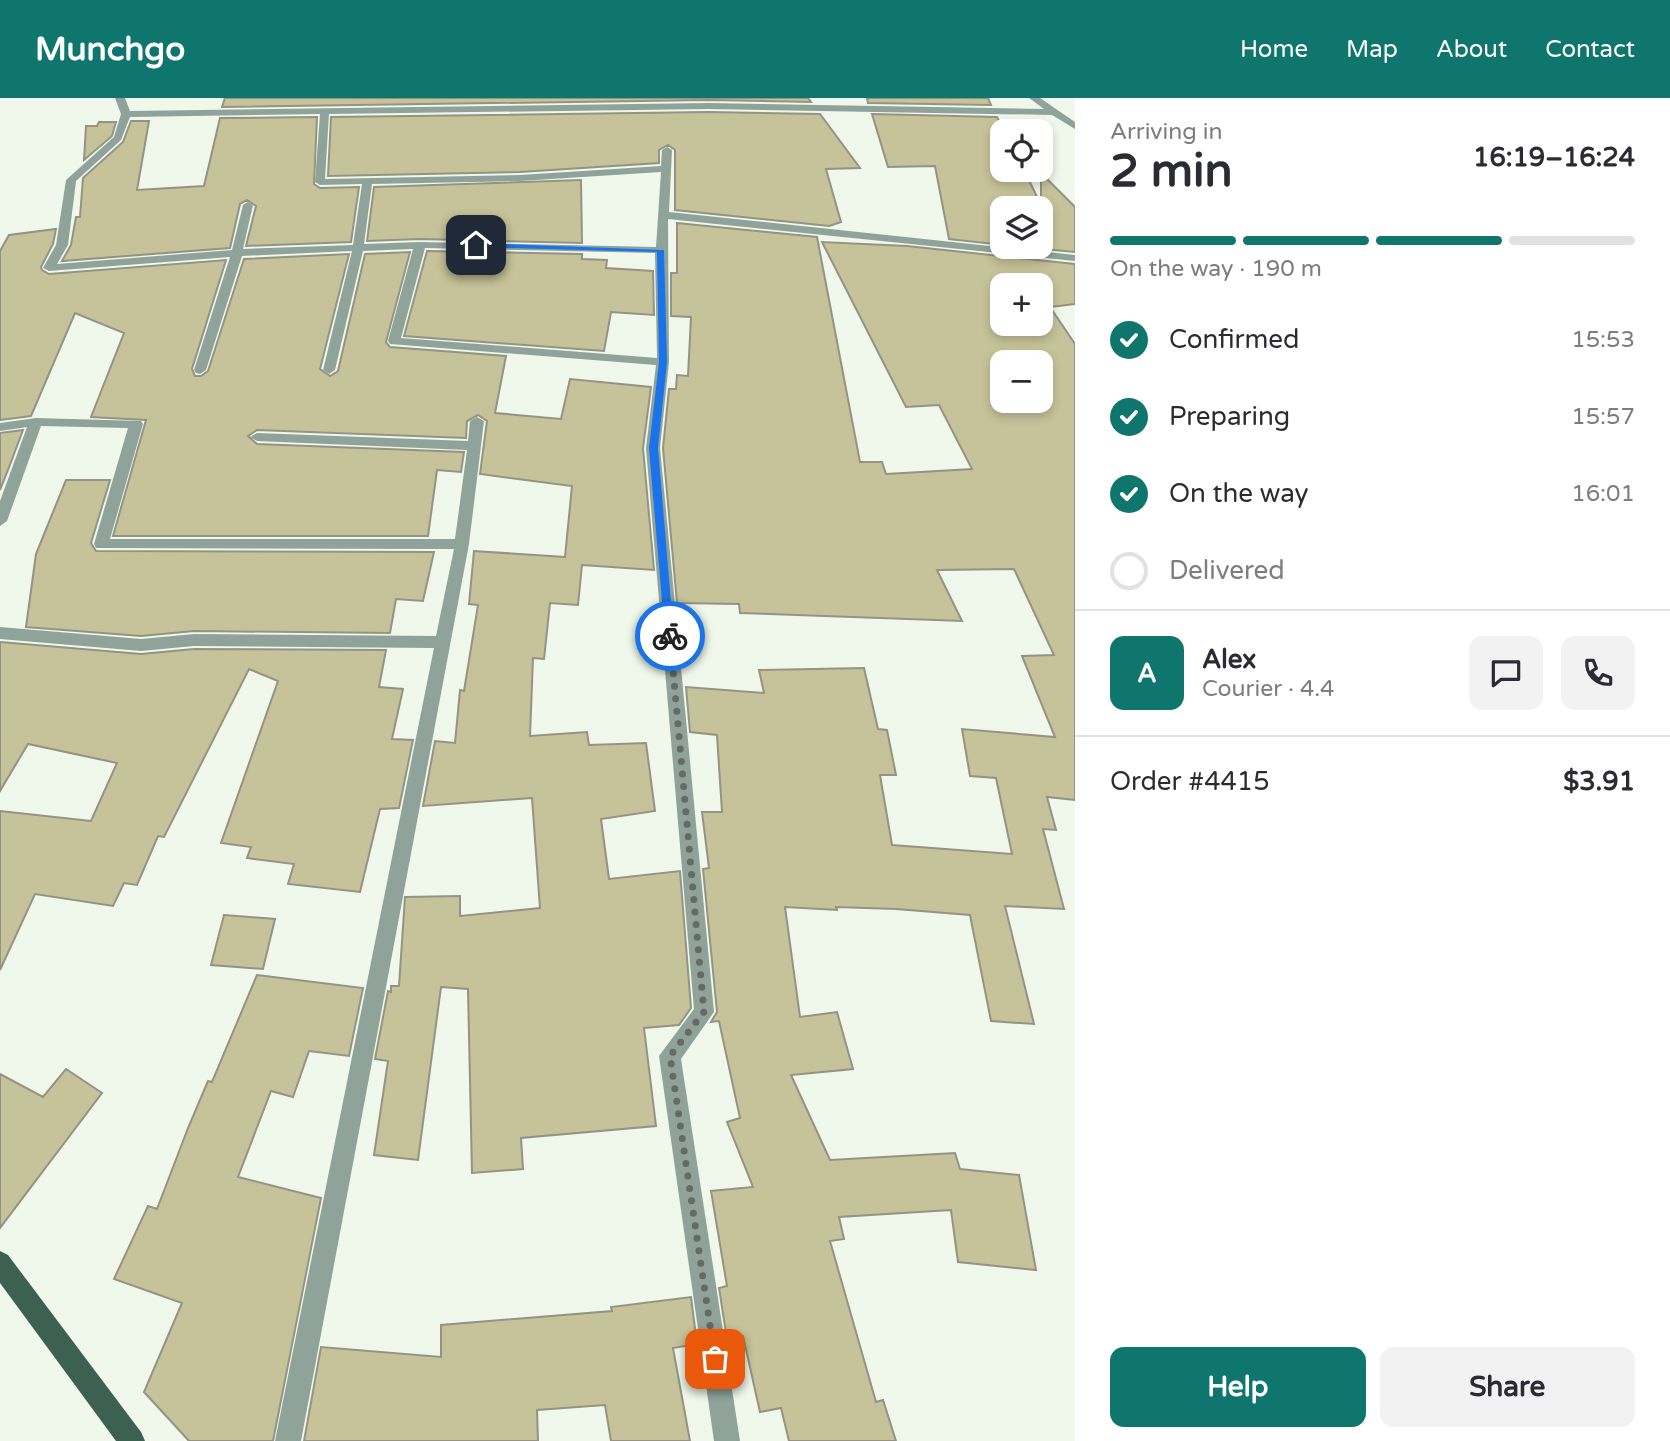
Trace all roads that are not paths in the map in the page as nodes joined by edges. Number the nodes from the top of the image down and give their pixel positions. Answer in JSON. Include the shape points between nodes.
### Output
{"nodes":[{"id":1,"x":120,"y":98,"type":"edge"},
{"id":2,"x":1034,"y":98,"type":"edge"},
{"id":3,"x":325,"y":110,"type":"junction"},
{"id":4,"x":1055,"y":112,"type":"junction"},
{"id":5,"x":126,"y":114,"type":"junction"},
{"id":6,"x":1075,"y":126,"type":"edge"},
{"id":7,"x":667,"y":150,"type":"dead end"},
{"id":8,"x":666,"y":169,"type":"junction"},
{"id":9,"x":367,"y":182,"type":"junction"},
{"id":10,"x":248,"y":205,"type":"dead end"},
{"id":11,"x":662,"y":215,"type":"junction"},
{"id":12,"x":419,"y":245,"type":"junction"},
{"id":13,"x":358,"y":248,"type":"junction"},
{"id":14,"x":661,"y":250,"type":"junction"},
{"id":15,"x":237,"y":253,"type":"junction"},
{"id":16,"x":1075,"y":258,"type":"edge"},
{"id":17,"x":663,"y":362,"type":"junction"},
{"id":18,"x":200,"y":370,"type":"dead end"},
{"id":19,"x":329,"y":370,"type":"dead end"},
{"id":20,"x":477,"y":421,"type":"dead end"},
{"id":21,"x":36,"y":422,"type":"junction"},
{"id":22,"x":0,"y":427,"type":"edge"},
{"id":23,"x":257,"y":437,"type":"dead end"},
{"id":24,"x":472,"y":446,"type":"junction"},
{"id":25,"x":0,"y":521,"type":"edge"},
{"id":26,"x":462,"y":544,"type":"junction"},
{"id":27,"x":0,"y":634,"type":"edge"},
{"id":28,"x":443,"y":642,"type":"junction"},
{"id":29,"x":0,"y":1263,"type":"edge"},
{"id":30,"x":132,"y":1441,"type":"edge"},
{"id":31,"x":288,"y":1441,"type":"edge"},
{"id":32,"x":727,"y":1441,"type":"edge"}],
"edges":[{"from":1,"to":5,"type":"street"},
{"from":2,"to":4,"type":"street"},
{"from":3,"to":4,"type":"street","via":[[708,106]]},
{"from":3,"to":5,"type":"street"},
{"from":3,"to":9,"type":"street","via":[[320,182]]},
{"from":4,"to":6,"type":"street"},
{"from":5,"to":15,"type":"street","via":[[118,138],[71,180],[61,246],[49,268]]},
{"from":7,"to":8,"type":"street"},
{"from":8,"to":9,"type":"street"},
{"from":8,"to":11,"type":"street"},
{"from":9,"to":13,"type":"street"},
{"from":10,"to":15,"type":"street"},
{"from":11,"to":14,"type":"street"},
{"from":11,"to":16,"type":"street"},
{"from":12,"to":13,"type":"street"},
{"from":12,"to":14,"type":"street"},
{"from":12,"to":17,"type":"street","via":[[394,341]]},
{"from":13,"to":15,"type":"street"},
{"from":13,"to":19,"type":"street"},
{"from":14,"to":17,"type":"street"},
{"from":15,"to":18,"type":"street"},
{"from":17,"to":32,"type":"street","via":[[653,448],[704,1012],[670,1056]]},
{"from":20,"to":24,"type":"street"},
{"from":21,"to":22,"type":"street"},
{"from":21,"to":25,"type":"street"},
{"from":21,"to":26,"type":"street","via":[[136,424],[101,544]]},
{"from":23,"to":24,"type":"street"},
{"from":24,"to":26,"type":"street"},
{"from":26,"to":28,"type":"street"},
{"from":27,"to":28,"type":"street","via":[[141,645],[194,640]]},
{"from":28,"to":31,"type":"street"},
{"from":29,"to":30,"type":"main road"}]}
